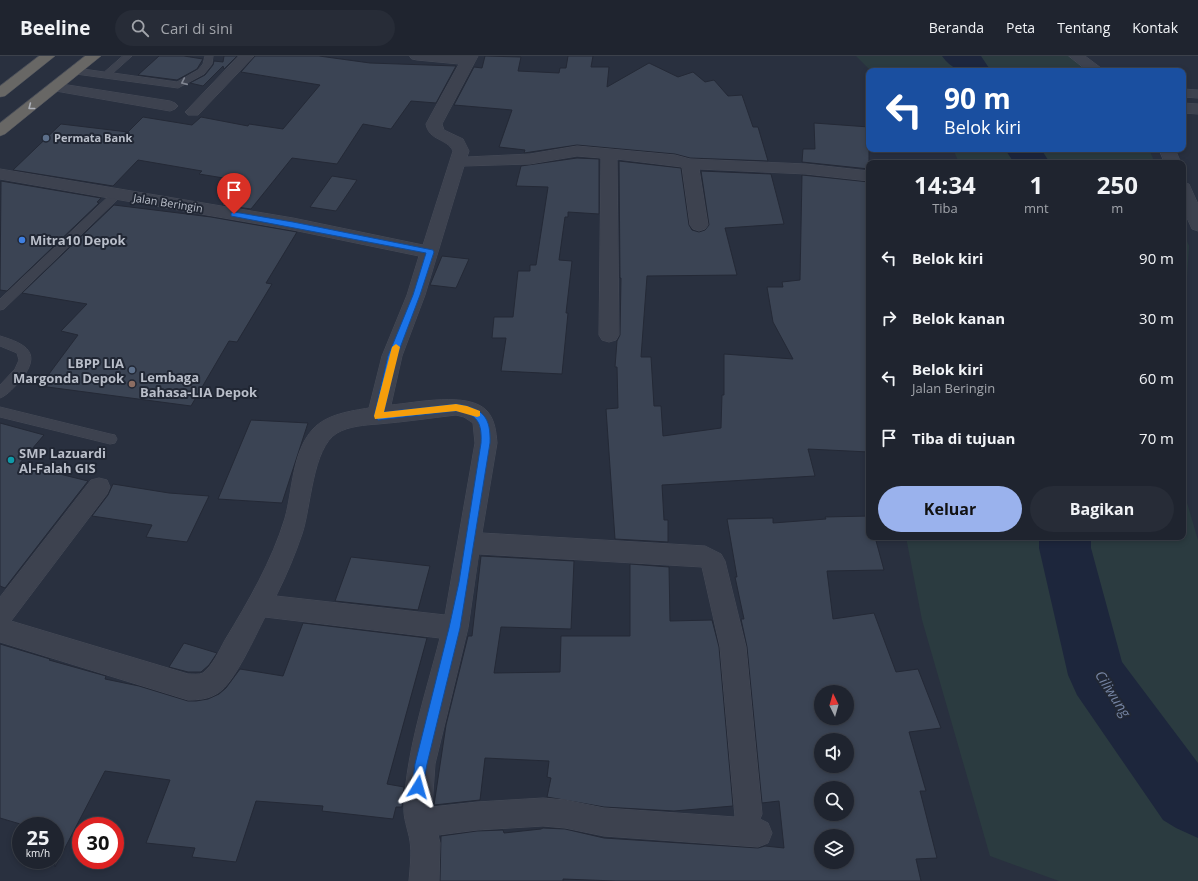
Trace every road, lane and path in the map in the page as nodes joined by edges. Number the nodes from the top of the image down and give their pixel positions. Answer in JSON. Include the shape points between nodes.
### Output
{"nodes":[{"id":1,"x":34,"y":56,"type":"edge"},
{"id":2,"x":48,"y":56,"type":"edge"},
{"id":3,"x":94,"y":56,"type":"edge"},
{"id":4,"x":128,"y":56,"type":"edge"},
{"id":5,"x":209,"y":56,"type":"edge"},
{"id":6,"x":247,"y":56,"type":"edge"},
{"id":7,"x":417,"y":56,"type":"edge"},
{"id":8,"x":1076,"y":56,"type":"edge"},
{"id":9,"x":469,"y":58,"type":"edge"},
{"id":10,"x":76,"y":63,"type":"edge"},
{"id":11,"x":1094,"y":68,"type":"edge"},
{"id":12,"x":106,"y":75,"type":"junction"},
{"id":13,"x":0,"y":82,"type":"edge"},
{"id":14,"x":55,"y":87,"type":"junction"},
{"id":15,"x":0,"y":93,"type":"edge"},
{"id":16,"x":1186,"y":93,"type":"edge"},
{"id":17,"x":1198,"y":94,"type":"edge"},
{"id":18,"x":170,"y":106,"type":"dead end"},
{"id":19,"x":1186,"y":108,"type":"edge"},
{"id":20,"x":1198,"y":109,"type":"edge"},
{"id":21,"x":193,"y":112,"type":"dead end"},
{"id":22,"x":0,"y":117,"type":"edge"},
{"id":23,"x":0,"y":131,"type":"edge"},
{"id":24,"x":609,"y":153,"type":"junction"},
{"id":25,"x":458,"y":162,"type":"junction"},
{"id":26,"x":690,"y":164,"type":"junction"},
{"id":27,"x":0,"y":174,"type":"edge"},
{"id":28,"x":866,"y":176,"type":"edge"},
{"id":29,"x":116,"y":195,"type":"junction"},
{"id":30,"x":1186,"y":195,"type":"edge"},
{"id":31,"x":699,"y":225,"type":"dead end"},
{"id":32,"x":1198,"y":225,"type":"edge"},
{"id":33,"x":430,"y":252,"type":"junction"},
{"id":34,"x":0,"y":306,"type":"edge"},
{"id":35,"x":609,"y":335,"type":"dead end"},
{"id":36,"x":0,"y":341,"type":"edge"},
{"id":37,"x":0,"y":394,"type":"edge"},
{"id":38,"x":0,"y":412,"type":"edge"},
{"id":39,"x":378,"y":416,"type":"junction"},
{"id":40,"x":110,"y":439,"type":"dead end"},
{"id":41,"x":100,"y":487,"type":"dead end"},
{"id":42,"x":470,"y":544,"type":"junction"},
{"id":43,"x":259,"y":605,"type":"junction"},
{"id":44,"x":0,"y":616,"type":"edge"},
{"id":45,"x":455,"y":628,"type":"junction"},
{"id":46,"x":0,"y":630,"type":"edge"},
{"id":47,"x":420,"y":823,"type":"junction"},
{"id":48,"x":424,"y":881,"type":"edge"}],
"edges":[{"from":1,"to":13,"type":"highway"},
{"from":2,"to":15,"type":"highway"},
{"from":3,"to":10,"type":"highway"},
{"from":4,"to":12,"type":"lane"},
{"from":5,"to":12,"type":"lane","one_way":true,"via":[[201,72],[178,85]]},
{"from":6,"to":21,"type":"street"},
{"from":7,"to":9,"type":"street"},
{"from":8,"to":11,"type":"street"},
{"from":9,"to":25,"type":"street","via":[[434,124],[439,134],[452,138],[460,146]]},
{"from":10,"to":12,"type":"lane"},
{"from":10,"to":14,"type":"highway"},
{"from":10,"to":22,"type":"highway"},
{"from":14,"to":18,"type":"street"},
{"from":14,"to":23,"type":"highway","one_way":true},
{"from":16,"to":17,"type":"street"},
{"from":19,"to":20,"type":"street"},
{"from":24,"to":25,"type":"street","via":[[577,151],[530,159]]},
{"from":24,"to":26,"type":"street"},
{"from":24,"to":35,"type":"street"},
{"from":25,"to":33,"type":"street"},
{"from":26,"to":28,"type":"street"},
{"from":26,"to":31,"type":"street"},
{"from":27,"to":29,"type":"street","name":"Jalan Beringin"},
{"from":29,"to":33,"type":"street","name":"Jalan Beringin","via":[[293,224]]},
{"from":29,"to":34,"type":"lane"},
{"from":30,"to":32,"type":"street"},
{"from":33,"to":39,"type":"street","via":[[392,356]]},
{"from":36,"to":37,"type":"lane","via":[[21,349],[26,359],[24,366]]},
{"from":38,"to":40,"type":"lane"},
{"from":39,"to":42,"type":"street","via":[[456,407],[467,409],[482,418],[486,428],[486,443]]},
{"from":39,"to":43,"type":"street","via":[[337,423],[318,437],[307,468],[296,518]]},
{"from":41,"to":44,"type":"street"},
{"from":42,"to":45,"type":"street"},
{"from":42,"to":47,"type":"street","via":[[711,558],[733,647],[753,824],[604,822],[543,812]]},
{"from":43,"to":45,"type":"street"},
{"from":43,"to":46,"type":"street","via":[[222,671],[209,684],[200,687],[188,687]]},
{"from":45,"to":47,"type":"street","via":[[421,764],[418,787]]},
{"from":47,"to":48,"type":"street","via":[[425,843]]}]}
